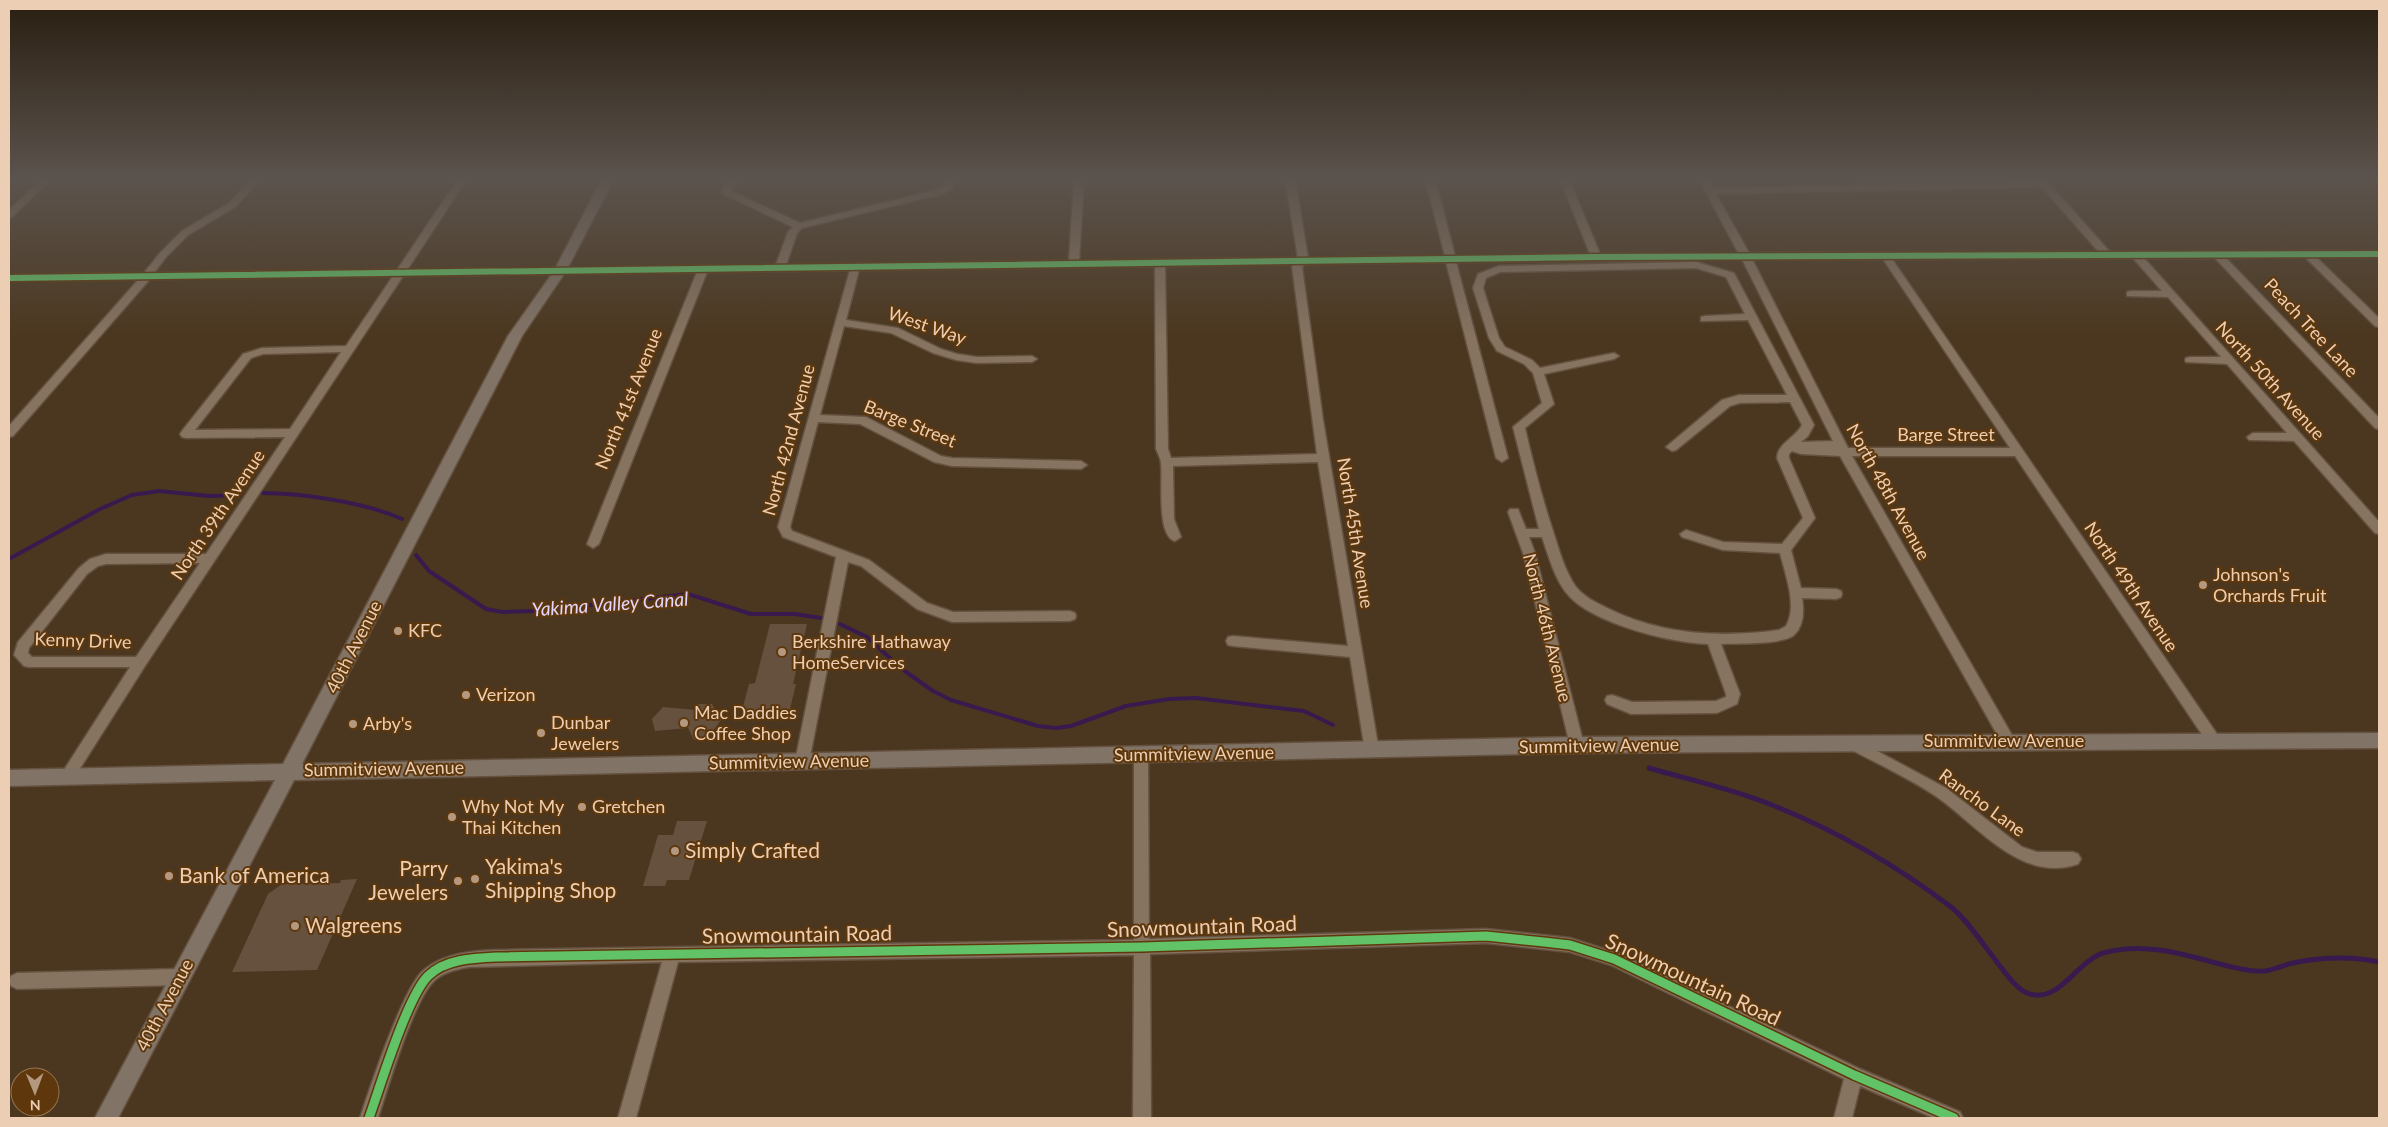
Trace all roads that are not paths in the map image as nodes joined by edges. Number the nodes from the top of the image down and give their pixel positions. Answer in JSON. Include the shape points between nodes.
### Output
{"nodes":[{"id":1,"x":187,"y":232,"type":"edge"},
{"id":2,"x":428,"y":232,"type":"edge"},
{"id":3,"x":581,"y":232,"type":"edge"},
{"id":4,"x":793,"y":232,"type":"edge"},
{"id":5,"x":1076,"y":232,"type":"edge"},
{"id":6,"x":1298,"y":232,"type":"edge"},
{"id":7,"x":1443,"y":232,"type":"edge"},
{"id":8,"x":1586,"y":232,"type":"edge"},
{"id":9,"x":1732,"y":232,"type":"edge"},
{"id":10,"x":2086,"y":232,"type":"edge"},
{"id":11,"x":2106,"y":254,"type":"junction"},
{"id":12,"x":2135,"y":254,"type":"junction"},
{"id":13,"x":2217,"y":254,"type":"junction"},
{"id":14,"x":2307,"y":254,"type":"junction"},
{"id":15,"x":2379,"y":254,"type":"edge"},
{"id":16,"x":1745,"y":255,"type":"junction"},
{"id":17,"x":1885,"y":255,"type":"junction"},
{"id":18,"x":1596,"y":257,"type":"junction"},
{"id":19,"x":1450,"y":259,"type":"junction"},
{"id":20,"x":1303,"y":260,"type":"junction"},
{"id":21,"x":1160,"y":262,"type":"junction"},
{"id":22,"x":1074,"y":264,"type":"junction"},
{"id":23,"x":703,"y":268,"type":"junction"},
{"id":24,"x":780,"y":268,"type":"junction"},
{"id":25,"x":855,"y":268,"type":"junction"},
{"id":26,"x":560,"y":271,"type":"junction"},
{"id":27,"x":400,"y":274,"type":"junction"},
{"id":28,"x":147,"y":276,"type":"junction"},
{"id":29,"x":9,"y":278,"type":"edge"},
{"id":30,"x":2131,"y":294,"type":"dead end"},
{"id":31,"x":2168,"y":294,"type":"junction"},
{"id":32,"x":1753,"y":317,"type":"junction"},
{"id":33,"x":1705,"y":319,"type":"dead end"},
{"id":34,"x":841,"y":322,"type":"junction"},
{"id":35,"x":2379,"y":324,"type":"edge"},
{"id":36,"x":349,"y":349,"type":"junction"},
{"id":37,"x":1614,"y":356,"type":"dead end"},
{"id":38,"x":1032,"y":359,"type":"dead end"},
{"id":39,"x":2190,"y":360,"type":"dead end"},
{"id":40,"x":2228,"y":361,"type":"junction"},
{"id":41,"x":1538,"y":372,"type":"junction"},
{"id":42,"x":1794,"y":398,"type":"junction"},
{"id":43,"x":816,"y":418,"type":"junction"},
{"id":44,"x":2379,"y":425,"type":"edge"},
{"id":45,"x":9,"y":433,"type":"edge"},
{"id":46,"x":294,"y":433,"type":"junction"},
{"id":47,"x":2296,"y":436,"type":"junction"},
{"id":48,"x":2254,"y":437,"type":"dead end"},
{"id":49,"x":1789,"y":446,"type":"junction"},
{"id":50,"x":1672,"y":447,"type":"dead end"},
{"id":51,"x":1842,"y":448,"type":"junction"},
{"id":52,"x":2018,"y":452,"type":"junction"},
{"id":53,"x":1323,"y":458,"type":"junction"},
{"id":54,"x":1502,"y":458,"type":"dead end"},
{"id":55,"x":1166,"y":462,"type":"junction"},
{"id":56,"x":1080,"y":465,"type":"dead end"},
{"id":57,"x":1514,"y":512,"type":"dead end"},
{"id":58,"x":2379,"y":530,"type":"edge"},
{"id":59,"x":1548,"y":533,"type":"junction"},
{"id":60,"x":1522,"y":534,"type":"junction"},
{"id":61,"x":1686,"y":534,"type":"dead end"},
{"id":62,"x":1175,"y":537,"type":"dead end"},
{"id":63,"x":593,"y":544,"type":"dead end"},
{"id":64,"x":1785,"y":549,"type":"junction"},
{"id":65,"x":843,"y":555,"type":"junction"},
{"id":66,"x":210,"y":558,"type":"junction"},
{"id":67,"x":1795,"y":593,"type":"junction"},
{"id":68,"x":1836,"y":594,"type":"dead end"},
{"id":69,"x":1070,"y":616,"type":"dead end"},
{"id":70,"x":1713,"y":639,"type":"junction"},
{"id":71,"x":1233,"y":642,"type":"dead end"},
{"id":72,"x":1356,"y":652,"type":"junction"},
{"id":73,"x":140,"y":662,"type":"junction"},
{"id":74,"x":1612,"y":700,"type":"dead end"},
{"id":75,"x":2008,"y":741,"type":"junction"},
{"id":76,"x":2214,"y":741,"type":"junction"},
{"id":77,"x":2379,"y":741,"type":"edge"},
{"id":78,"x":1849,"y":742,"type":"junction"},
{"id":79,"x":1577,"y":745,"type":"junction"},
{"id":80,"x":1372,"y":751,"type":"junction"},
{"id":81,"x":1141,"y":754,"type":"junction"},
{"id":82,"x":802,"y":762,"type":"junction"},
{"id":83,"x":289,"y":771,"type":"junction"},
{"id":84,"x":67,"y":777,"type":"junction"},
{"id":85,"x":9,"y":778,"type":"edge"},
{"id":86,"x":2073,"y":859,"type":"dead end"},
{"id":87,"x":1142,"y":947,"type":"junction"},
{"id":88,"x":672,"y":954,"type":"junction"},
{"id":89,"x":179,"y":977,"type":"junction"},
{"id":90,"x":17,"y":981,"type":"dead end"},
{"id":91,"x":1854,"y":1075,"type":"junction"},
{"id":92,"x":106,"y":1118,"type":"edge"},
{"id":93,"x":368,"y":1118,"type":"edge"},
{"id":94,"x":627,"y":1118,"type":"edge"},
{"id":95,"x":1142,"y":1118,"type":"edge"},
{"id":96,"x":1843,"y":1118,"type":"edge"},
{"id":97,"x":1954,"y":1118,"type":"edge"}],
"edges":[{"from":1,"to":28,"type":"street"},
{"from":2,"to":27,"type":"street","name":"North 39th Avenue"},
{"from":3,"to":26,"type":"main road","name":"40th Avenue"},
{"from":4,"to":24,"type":"street"},
{"from":5,"to":22,"type":"street"},
{"from":6,"to":20,"type":"street"},
{"from":7,"to":19,"type":"street"},
{"from":8,"to":18,"type":"street"},
{"from":9,"to":16,"type":"street","name":"North 48th Avenue"},
{"from":10,"to":11,"type":"street"},
{"from":11,"to":12,"type":"street"},
{"from":11,"to":17,"type":"street"},
{"from":12,"to":13,"type":"street"},
{"from":12,"to":31,"type":"street","name":"North 50th Avenue"},
{"from":13,"to":14,"type":"street"},
{"from":13,"to":44,"type":"street","name":"Peach Tree Lane"},
{"from":14,"to":15,"type":"street"},
{"from":14,"to":35,"type":"street"},
{"from":16,"to":17,"type":"street"},
{"from":16,"to":18,"type":"street"},
{"from":16,"to":51,"type":"street","name":"North 48th Avenue"},
{"from":17,"to":52,"type":"street","name":"North 49th Avenue"},
{"from":18,"to":19,"type":"street"},
{"from":19,"to":20,"type":"street"},
{"from":19,"to":54,"type":"street"},
{"from":20,"to":21,"type":"street"},
{"from":20,"to":53,"type":"street","name":"North 45th Avenue","via":[[1297,266]]},
{"from":21,"to":22,"type":"street"},
{"from":21,"to":55,"type":"street","via":[[1162,448]]},
{"from":22,"to":25,"type":"street"},
{"from":23,"to":24,"type":"street"},
{"from":23,"to":26,"type":"street"},
{"from":23,"to":63,"type":"street","name":"North 41st Avenue"},
{"from":24,"to":25,"type":"street"},
{"from":25,"to":34,"type":"street","name":"North 42nd Avenue"},
{"from":26,"to":27,"type":"street"},
{"from":26,"to":83,"type":"main road","name":"40th Avenue","via":[[515,336]]},
{"from":27,"to":28,"type":"street"},
{"from":27,"to":36,"type":"street","name":"North 39th Avenue"},
{"from":28,"to":29,"type":"street"},
{"from":28,"to":45,"type":"street"},
{"from":30,"to":31,"type":"street"},
{"from":31,"to":40,"type":"street","name":"North 50th Avenue"},
{"from":32,"to":33,"type":"street"},
{"from":32,"to":41,"type":"street","via":[[1730,275],[1704,266],[1499,269],[1482,276],[1478,288],[1494,338],[1501,349],[1528,362]]},
{"from":32,"to":42,"type":"street"},
{"from":34,"to":38,"type":"street","name":"West Way","via":[[894,330],[956,357]]},
{"from":34,"to":43,"type":"street","name":"North 42nd Avenue"},
{"from":36,"to":46,"type":"street","name":"North 39th Avenue"},
{"from":36,"to":46,"type":"street","via":[[262,351],[247,356],[186,434]]},
{"from":37,"to":41,"type":"street"},
{"from":39,"to":40,"type":"street"},
{"from":40,"to":47,"type":"street","name":"North 50th Avenue"},
{"from":41,"to":59,"type":"street","via":[[1548,404],[1519,427]]},
{"from":42,"to":49,"type":"street","via":[[1808,425]]},
{"from":42,"to":50,"type":"street","via":[[1739,399],[1726,403]]},
{"from":43,"to":56,"type":"street","name":"Barge Street","via":[[862,420],[938,459],[952,462]]},
{"from":43,"to":65,"type":"street","name":"North 42nd Avenue","via":[[784,527],[787,534]]},
{"from":46,"to":66,"type":"street","name":"North 39th Avenue"},
{"from":47,"to":48,"type":"street"},
{"from":47,"to":58,"type":"street","name":"North 50th Avenue"},
{"from":49,"to":51,"type":"street","name":"Barge Street"},
{"from":49,"to":64,"type":"street","via":[[1783,458],[1809,518]]},
{"from":51,"to":52,"type":"street","name":"Barge Street"},
{"from":51,"to":75,"type":"street","name":"North 48th Avenue"},
{"from":52,"to":76,"type":"street","name":"North 49th Avenue"},
{"from":53,"to":55,"type":"street"},
{"from":53,"to":72,"type":"street","name":"North 45th Avenue"},
{"from":55,"to":62,"type":"street","via":[[1168,519]]},
{"from":57,"to":60,"type":"street","name":"North 46th Avenue"},
{"from":59,"to":60,"type":"street"},
{"from":59,"to":70,"type":"street","via":[[1563,576],[1573,592],[1591,605],[1614,617],[1676,636]]},
{"from":60,"to":79,"type":"street","name":"North 46th Avenue"},
{"from":61,"to":64,"type":"street","via":[[1723,546]]},
{"from":64,"to":67,"type":"street"},
{"from":65,"to":69,"type":"street","name":"North 42nd Avenue","via":[[865,563],[922,606],[952,617]]},
{"from":65,"to":82,"type":"street"},
{"from":66,"to":73,"type":"street","name":"North 39th Avenue"},
{"from":66,"to":73,"type":"street","name":"Kenny Drive","via":[[94,562],[82,571],[23,646],[21,654],[30,662]]},
{"from":67,"to":68,"type":"street"},
{"from":67,"to":70,"type":"street","via":[[1797,621],[1790,632],[1780,636]]},
{"from":70,"to":74,"type":"street","via":[[1732,694],[1732,700],[1725,705],[1631,708]]},
{"from":71,"to":72,"type":"street"},
{"from":72,"to":80,"type":"street","name":"North 45th Avenue"},
{"from":73,"to":84,"type":"street","name":"North 39th Avenue"},
{"from":75,"to":76,"type":"main road","name":"Summitview Avenue"},
{"from":75,"to":78,"type":"main road","name":"Summitview Avenue"},
{"from":76,"to":77,"type":"main road","name":"Summitview Avenue"},
{"from":78,"to":79,"type":"main road","name":"Summitview Avenue"},
{"from":78,"to":86,"type":"street","name":"Rancho Lane","via":[[1941,792],[2028,858]]},
{"from":79,"to":80,"type":"main road","name":"Summitview Avenue"},
{"from":80,"to":81,"type":"main road","name":"Summitview Avenue"},
{"from":81,"to":82,"type":"main road","name":"Summitview Avenue"},
{"from":81,"to":87,"type":"street"},
{"from":82,"to":83,"type":"main road","name":"Summitview Avenue"},
{"from":83,"to":84,"type":"main road","name":"Summitview Avenue"},
{"from":83,"to":89,"type":"main road","name":"40th Avenue"},
{"from":84,"to":85,"type":"main road","name":"Summitview Avenue"},
{"from":87,"to":88,"type":"street","name":"Snowmountain Road"},
{"from":87,"to":91,"type":"street","name":"Snowmountain Road","via":[[1486,936],[1570,945],[1614,959]]},
{"from":87,"to":95,"type":"street"},
{"from":88,"to":93,"type":"street","name":"Snowmountain Road","via":[[475,958],[449,963],[420,984]]},
{"from":88,"to":94,"type":"street"},
{"from":89,"to":90,"type":"street"},
{"from":89,"to":92,"type":"main road","name":"40th Avenue"},
{"from":91,"to":96,"type":"street"},
{"from":91,"to":97,"type":"street","name":"Snowmountain Road"}]}
